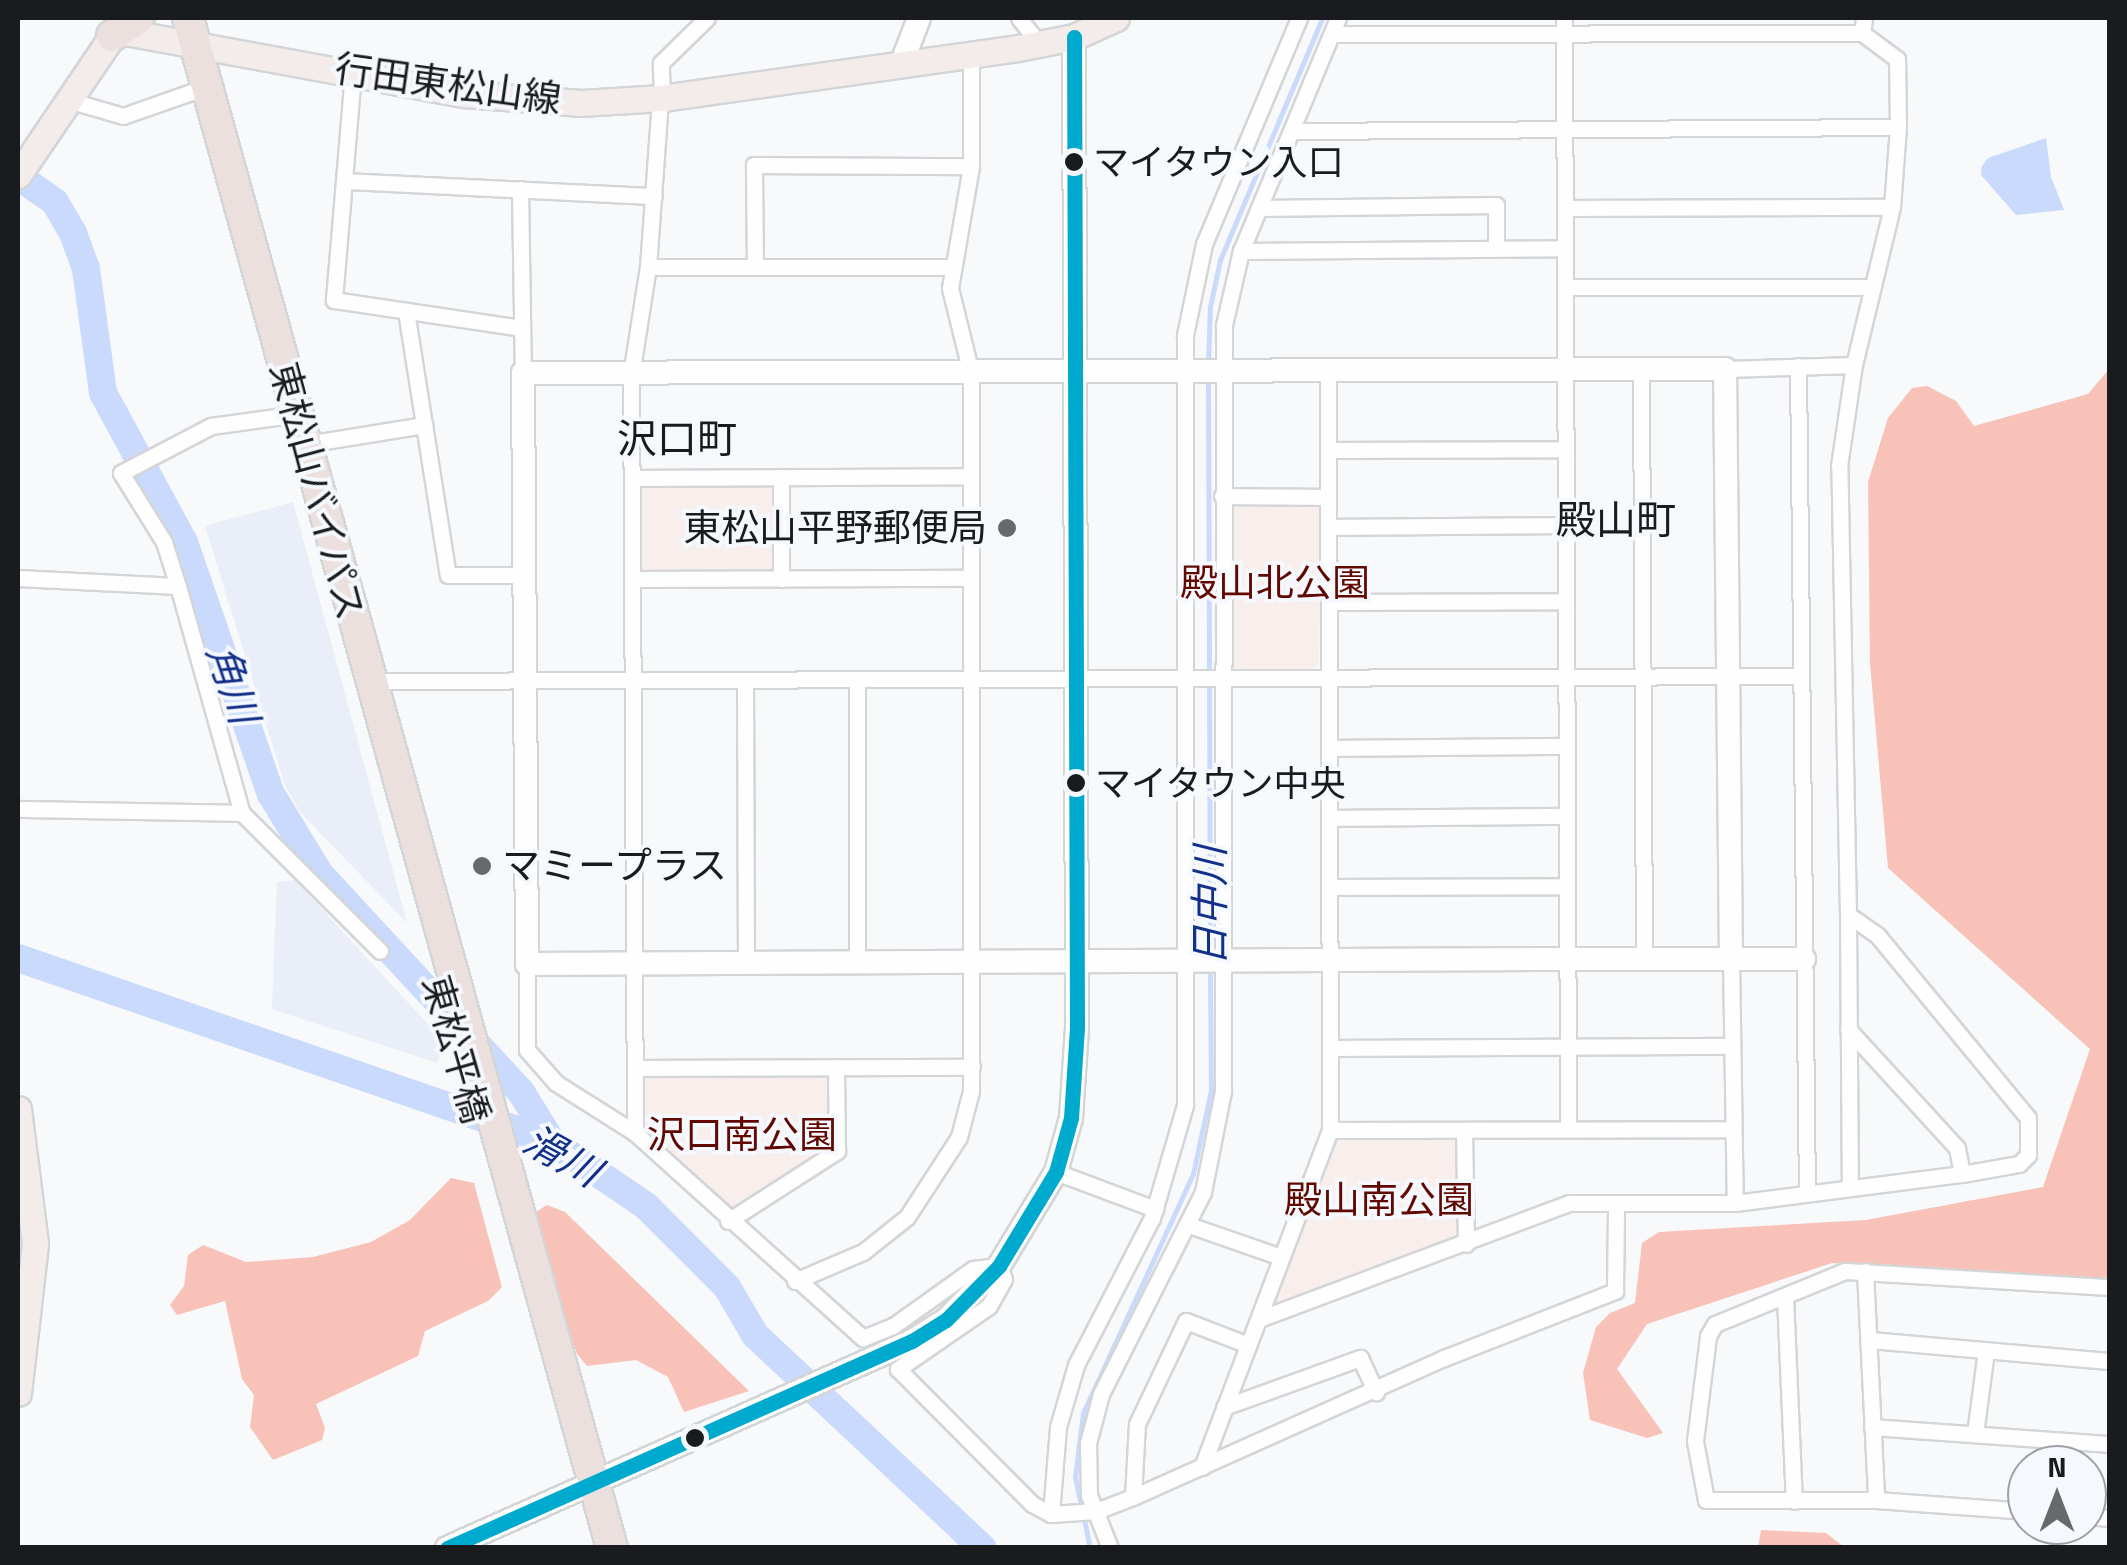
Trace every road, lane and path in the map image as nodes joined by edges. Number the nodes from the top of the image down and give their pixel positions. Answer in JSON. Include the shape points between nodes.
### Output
{"nodes":[{"id":1,"x":139,"y":18,"type":"edge"},
{"id":2,"x":708,"y":18,"type":"edge"},
{"id":3,"x":919,"y":18,"type":"edge"},
{"id":4,"x":1019,"y":18,"type":"edge"},
{"id":5,"x":1116,"y":18,"type":"edge"},
{"id":6,"x":1300,"y":18,"type":"edge"},
{"id":7,"x":1473,"y":25,"type":"edge"},
{"id":8,"x":1564,"y":25,"type":"edge"},
{"id":9,"x":1863,"y":25,"type":"edge"},
{"id":10,"x":1336,"y":26,"type":"edge"},
{"id":11,"x":113,"y":27,"type":"edge"},
{"id":12,"x":183,"y":29,"type":"edge"},
{"id":13,"x":1074,"y":38,"type":"junction"},
{"id":14,"x":1039,"y":44,"type":"junction"},
{"id":15,"x":971,"y":55,"type":"junction"},
{"id":16,"x":901,"y":65,"type":"junction"},
{"id":17,"x":353,"y":72,"type":"junction"},
{"id":18,"x":194,"y":91,"type":"junction"},
{"id":19,"x":661,"y":98,"type":"junction"},
{"id":20,"x":68,"y":100,"type":"junction"},
{"id":21,"x":1898,"y":127,"type":"junction"},
{"id":22,"x":1565,"y":130,"type":"junction"},
{"id":23,"x":1294,"y":132,"type":"junction"},
{"id":24,"x":971,"y":166,"type":"junction"},
{"id":25,"x":21,"y":170,"type":"edge"},
{"id":26,"x":346,"y":181,"type":"junction"},
{"id":27,"x":520,"y":188,"type":"junction"},
{"id":28,"x":654,"y":196,"type":"junction"},
{"id":29,"x":1892,"y":207,"type":"junction"},
{"id":30,"x":1259,"y":208,"type":"junction"},
{"id":31,"x":1565,"y":208,"type":"junction"},
{"id":32,"x":1496,"y":248,"type":"junction"},
{"id":33,"x":1564,"y":248,"type":"junction"},
{"id":34,"x":1241,"y":251,"type":"junction"},
{"id":35,"x":648,"y":267,"type":"junction"},
{"id":36,"x":755,"y":267,"type":"junction"},
{"id":37,"x":951,"y":268,"type":"junction"},
{"id":38,"x":1872,"y":286,"type":"junction"},
{"id":39,"x":1565,"y":287,"type":"junction"},
{"id":40,"x":406,"y":311,"type":"junction"},
{"id":41,"x":522,"y":328,"type":"junction"},
{"id":42,"x":1798,"y":366,"type":"junction"},
{"id":43,"x":1854,"y":366,"type":"junction"},
{"id":44,"x":1725,"y":368,"type":"junction"},
{"id":45,"x":1073,"y":369,"type":"junction"},
{"id":46,"x":1642,"y":369,"type":"junction"},
{"id":47,"x":1566,"y":370,"type":"junction"},
{"id":48,"x":1222,"y":371,"type":"junction"},
{"id":49,"x":1328,"y":371,"type":"junction"},
{"id":50,"x":1185,"y":372,"type":"junction"},
{"id":51,"x":523,"y":373,"type":"junction"},
{"id":52,"x":970,"y":373,"type":"junction"},
{"id":53,"x":631,"y":375,"type":"junction"},
{"id":54,"x":283,"y":416,"type":"junction"},
{"id":55,"x":424,"y":424,"type":"junction"},
{"id":56,"x":306,"y":444,"type":"junction"},
{"id":57,"x":1564,"y":449,"type":"junction"},
{"id":58,"x":1329,"y":450,"type":"junction"},
{"id":59,"x":781,"y":476,"type":"junction"},
{"id":60,"x":969,"y":476,"type":"junction"},
{"id":61,"x":632,"y":478,"type":"junction"},
{"id":62,"x":1222,"y":496,"type":"junction"},
{"id":63,"x":1328,"y":497,"type":"junction"},
{"id":64,"x":1564,"y":525,"type":"junction"},
{"id":65,"x":1328,"y":526,"type":"junction"},
{"id":66,"x":524,"y":576,"type":"junction"},
{"id":67,"x":18,"y":578,"type":"edge"},
{"id":68,"x":970,"y":578,"type":"junction"},
{"id":69,"x":632,"y":579,"type":"junction"},
{"id":70,"x":781,"y":579,"type":"junction"},
{"id":71,"x":178,"y":586,"type":"junction"},
{"id":72,"x":1564,"y":601,"type":"junction"},
{"id":73,"x":1329,"y":602,"type":"junction"},
{"id":74,"x":1565,"y":676,"type":"junction"},
{"id":75,"x":1642,"y":676,"type":"junction"},
{"id":76,"x":1728,"y":676,"type":"junction"},
{"id":77,"x":1800,"y":676,"type":"junction"},
{"id":78,"x":1075,"y":677,"type":"junction"},
{"id":79,"x":972,"y":678,"type":"junction"},
{"id":80,"x":1187,"y":678,"type":"junction"},
{"id":81,"x":1330,"y":678,"type":"junction"},
{"id":82,"x":1223,"y":679,"type":"junction"},
{"id":83,"x":525,"y":680,"type":"junction"},
{"id":84,"x":632,"y":680,"type":"junction"},
{"id":85,"x":745,"y":680,"type":"junction"},
{"id":86,"x":857,"y":680,"type":"junction"},
{"id":87,"x":368,"y":681,"type":"junction"},
{"id":88,"x":1566,"y":746,"type":"junction"},
{"id":89,"x":1329,"y":748,"type":"junction"},
{"id":90,"x":18,"y":809,"type":"edge"},
{"id":91,"x":242,"y":813,"type":"junction"},
{"id":92,"x":1566,"y":816,"type":"junction"},
{"id":93,"x":1329,"y":818,"type":"junction"},
{"id":94,"x":1567,"y":886,"type":"junction"},
{"id":95,"x":1329,"y":887,"type":"junction"},
{"id":96,"x":1848,"y":915,"type":"junction"},
{"id":97,"x":380,"y":951,"type":"dead end"},
{"id":98,"x":441,"y":959,"type":"junction"},
{"id":99,"x":1568,"y":959,"type":"junction"},
{"id":100,"x":1644,"y":959,"type":"junction"},
{"id":101,"x":1731,"y":959,"type":"junction"},
{"id":102,"x":1804,"y":959,"type":"junction"},
{"id":103,"x":1329,"y":960,"type":"junction"},
{"id":104,"x":1076,"y":961,"type":"junction"},
{"id":105,"x":1188,"y":961,"type":"junction"},
{"id":106,"x":1225,"y":961,"type":"junction"},
{"id":107,"x":634,"y":963,"type":"junction"},
{"id":108,"x":746,"y":963,"type":"junction"},
{"id":109,"x":857,"y":963,"type":"junction"},
{"id":110,"x":972,"y":963,"type":"junction"},
{"id":111,"x":527,"y":964,"type":"junction"},
{"id":112,"x":1848,"y":1029,"type":"junction"},
{"id":113,"x":1567,"y":1046,"type":"junction"},
{"id":114,"x":1732,"y":1046,"type":"junction"},
{"id":115,"x":1332,"y":1048,"type":"junction"},
{"id":116,"x":836,"y":1067,"type":"junction"},
{"id":117,"x":972,"y":1067,"type":"junction"},
{"id":118,"x":635,"y":1068,"type":"junction"},
{"id":119,"x":18,"y":1109,"type":"edge"},
{"id":120,"x":1330,"y":1130,"type":"junction"},
{"id":121,"x":1568,"y":1130,"type":"junction"},
{"id":122,"x":1733,"y":1130,"type":"junction"},
{"id":123,"x":1464,"y":1131,"type":"junction"},
{"id":124,"x":634,"y":1133,"type":"junction"},
{"id":125,"x":1056,"y":1172,"type":"junction"},
{"id":126,"x":1962,"y":1174,"type":"junction"},
{"id":127,"x":1850,"y":1188,"type":"junction"},
{"id":128,"x":1807,"y":1193,"type":"junction"},
{"id":129,"x":1616,"y":1204,"type":"junction"},
{"id":130,"x":1735,"y":1204,"type":"junction"},
{"id":131,"x":1154,"y":1209,"type":"junction"},
{"id":132,"x":728,"y":1221,"type":"junction"},
{"id":133,"x":1189,"y":1225,"type":"junction"},
{"id":134,"x":1466,"y":1244,"type":"junction"},
{"id":135,"x":26,"y":1249,"type":"edge"},
{"id":136,"x":1280,"y":1257,"type":"junction"},
{"id":137,"x":999,"y":1266,"type":"junction"},
{"id":138,"x":1865,"y":1271,"type":"junction"},
{"id":139,"x":796,"y":1281,"type":"junction"},
{"id":140,"x":2110,"y":1287,"type":"edge"},
{"id":141,"x":1785,"y":1297,"type":"junction"},
{"id":142,"x":1259,"y":1319,"type":"junction"},
{"id":143,"x":1868,"y":1340,"type":"junction"},
{"id":144,"x":1248,"y":1345,"type":"junction"},
{"id":145,"x":1986,"y":1351,"type":"junction"},
{"id":146,"x":2110,"y":1361,"type":"edge"},
{"id":147,"x":1376,"y":1392,"type":"junction"},
{"id":148,"x":18,"y":1393,"type":"edge"},
{"id":149,"x":1224,"y":1407,"type":"junction"},
{"id":150,"x":1872,"y":1427,"type":"junction"},
{"id":151,"x":1975,"y":1434,"type":"junction"},
{"id":152,"x":2110,"y":1444,"type":"edge"},
{"id":153,"x":1202,"y":1468,"type":"junction"},
{"id":154,"x":585,"y":1485,"type":"junction"},
{"id":155,"x":1133,"y":1497,"type":"junction"},
{"id":156,"x":1876,"y":1500,"type":"junction"},
{"id":157,"x":1794,"y":1501,"type":"junction"},
{"id":158,"x":2007,"y":1510,"type":"edge"},
{"id":159,"x":1096,"y":1511,"type":"junction"},
{"id":160,"x":1056,"y":1513,"type":"junction"},
{"id":161,"x":447,"y":1548,"type":"edge"},
{"id":162,"x":591,"y":1548,"type":"edge"},
{"id":163,"x":612,"y":1548,"type":"edge"},
{"id":164,"x":1110,"y":1548,"type":"edge"}],
"edges":[{"from":1,"to":11,"type":"highway"},
{"from":2,"to":19,"type":"street","via":[[661,62]]},
{"from":3,"to":16,"type":"street"},
{"from":4,"to":14,"type":"street"},
{"from":5,"to":13,"type":"main road","name":"行田東松山線"},
{"from":6,"to":50,"type":"street","via":[[1204,244],[1185,336]]},
{"from":7,"to":8,"type":"street"},
{"from":7,"to":10,"type":"street"},
{"from":8,"to":9,"type":"street"},
{"from":8,"to":22,"type":"street"},
{"from":9,"to":21,"type":"street","via":[[1897,59]]},
{"from":10,"to":23,"type":"street"},
{"from":11,"to":12,"type":"main road","name":"行田東松山線"},
{"from":11,"to":20,"type":"main road"},
{"from":12,"to":17,"type":"main road","name":"行田東松山線"},
{"from":12,"to":18,"type":"highway","name":"東松山バイパス"},
{"from":12,"to":56,"type":"highway","name":"東松山バイパス"},
{"from":13,"to":14,"type":"main road","name":"行田東松山線"},
{"from":13,"to":45,"type":"street"},
{"from":14,"to":15,"type":"main road","name":"行田東松山線"},
{"from":15,"to":16,"type":"main road","name":"行田東松山線"},
{"from":15,"to":24,"type":"street"},
{"from":16,"to":19,"type":"main road","name":"行田東松山線"},
{"from":17,"to":19,"type":"main road","name":"行田東松山線","via":[[522,101]]},
{"from":17,"to":26,"type":"street"},
{"from":18,"to":20,"type":"street","via":[[123,116]]},
{"from":18,"to":54,"type":"highway","name":"東松山バイパス"},
{"from":19,"to":28,"type":"street"},
{"from":20,"to":25,"type":"main road"},
{"from":21,"to":22,"type":"street"},
{"from":21,"to":29,"type":"street"},
{"from":22,"to":23,"type":"street"},
{"from":22,"to":31,"type":"street"},
{"from":23,"to":30,"type":"street"},
{"from":24,"to":36,"type":"street","via":[[754,166]]},
{"from":24,"to":37,"type":"street"},
{"from":26,"to":27,"type":"street"},
{"from":26,"to":40,"type":"street","via":[[334,300]]},
{"from":27,"to":28,"type":"street"},
{"from":27,"to":41,"type":"street"},
{"from":28,"to":35,"type":"street"},
{"from":29,"to":31,"type":"street"},
{"from":29,"to":38,"type":"street"},
{"from":30,"to":32,"type":"street","via":[[1496,205]]},
{"from":30,"to":34,"type":"street"},
{"from":31,"to":33,"type":"street"},
{"from":32,"to":33,"type":"street"},
{"from":32,"to":34,"type":"street"},
{"from":33,"to":39,"type":"street"},
{"from":34,"to":48,"type":"street","via":[[1224,325]]},
{"from":35,"to":36,"type":"street"},
{"from":35,"to":53,"type":"street"},
{"from":36,"to":37,"type":"street"},
{"from":37,"to":52,"type":"street"},
{"from":38,"to":39,"type":"street"},
{"from":38,"to":43,"type":"street"},
{"from":39,"to":47,"type":"street"},
{"from":40,"to":41,"type":"street"},
{"from":40,"to":55,"type":"street"},
{"from":41,"to":51,"type":"street"},
{"from":42,"to":43,"type":"street"},
{"from":42,"to":44,"type":"street"},
{"from":42,"to":77,"type":"street"},
{"from":43,"to":96,"type":"street","via":[[1839,466]]},
{"from":44,"to":46,"type":"street"},
{"from":44,"to":76,"type":"street"},
{"from":45,"to":50,"type":"street"},
{"from":45,"to":52,"type":"street"},
{"from":45,"to":78,"type":"street"},
{"from":46,"to":47,"type":"street"},
{"from":46,"to":75,"type":"street"},
{"from":47,"to":49,"type":"street"},
{"from":47,"to":57,"type":"street"},
{"from":48,"to":49,"type":"street"},
{"from":48,"to":50,"type":"street"},
{"from":48,"to":62,"type":"street"},
{"from":49,"to":58,"type":"street"},
{"from":50,"to":80,"type":"street"},
{"from":51,"to":53,"type":"street"},
{"from":51,"to":66,"type":"street"},
{"from":52,"to":53,"type":"street"},
{"from":52,"to":60,"type":"street"},
{"from":53,"to":61,"type":"street"},
{"from":54,"to":71,"type":"street","via":[[211,426],[120,473],[164,542]]},
{"from":54,"to":98,"type":"highway","name":"東松山バイパス"},
{"from":55,"to":56,"type":"street"},
{"from":55,"to":66,"type":"street","via":[[448,575]]},
{"from":56,"to":87,"type":"highway","name":"東松山バイパス"},
{"from":57,"to":58,"type":"street"},
{"from":57,"to":64,"type":"street"},
{"from":58,"to":63,"type":"street"},
{"from":59,"to":60,"type":"street"},
{"from":59,"to":61,"type":"street"},
{"from":59,"to":70,"type":"street"},
{"from":60,"to":68,"type":"street"},
{"from":61,"to":69,"type":"street"},
{"from":62,"to":63,"type":"street"},
{"from":62,"to":82,"type":"street"},
{"from":63,"to":65,"type":"street"},
{"from":64,"to":65,"type":"street"},
{"from":64,"to":72,"type":"street"},
{"from":65,"to":73,"type":"street"},
{"from":66,"to":83,"type":"street"},
{"from":67,"to":71,"type":"street"},
{"from":68,"to":70,"type":"street"},
{"from":68,"to":79,"type":"street"},
{"from":69,"to":70,"type":"street"},
{"from":69,"to":84,"type":"street"},
{"from":71,"to":91,"type":"street"},
{"from":72,"to":73,"type":"street"},
{"from":72,"to":74,"type":"street"},
{"from":73,"to":81,"type":"street"},
{"from":74,"to":75,"type":"street"},
{"from":74,"to":81,"type":"street"},
{"from":74,"to":88,"type":"street"},
{"from":75,"to":76,"type":"street"},
{"from":75,"to":100,"type":"street"},
{"from":76,"to":77,"type":"street"},
{"from":76,"to":101,"type":"street"},
{"from":77,"to":102,"type":"street"},
{"from":78,"to":79,"type":"street"},
{"from":78,"to":80,"type":"street"},
{"from":78,"to":104,"type":"street"},
{"from":79,"to":86,"type":"street"},
{"from":79,"to":110,"type":"street"},
{"from":80,"to":82,"type":"street"},
{"from":80,"to":105,"type":"street"},
{"from":81,"to":82,"type":"street"},
{"from":81,"to":89,"type":"street"},
{"from":82,"to":106,"type":"street"},
{"from":83,"to":84,"type":"street"},
{"from":83,"to":87,"type":"street"},
{"from":83,"to":111,"type":"street"},
{"from":84,"to":85,"type":"street"},
{"from":84,"to":107,"type":"street"},
{"from":85,"to":86,"type":"street"},
{"from":85,"to":108,"type":"street"},
{"from":86,"to":109,"type":"street"},
{"from":87,"to":98,"type":"highway","name":"東松山バイパス"},
{"from":88,"to":89,"type":"street"},
{"from":88,"to":92,"type":"street"},
{"from":89,"to":93,"type":"street"},
{"from":90,"to":91,"type":"street"},
{"from":91,"to":97,"type":"street"},
{"from":92,"to":93,"type":"street"},
{"from":92,"to":94,"type":"street"},
{"from":93,"to":95,"type":"street"},
{"from":94,"to":95,"type":"street"},
{"from":94,"to":99,"type":"street"},
{"from":95,"to":103,"type":"street"},
{"from":96,"to":112,"type":"street"},
{"from":96,"to":126,"type":"street","via":[[1877,935],[2028,1118],[2028,1154],[2019,1164]]},
{"from":98,"to":154,"type":"highway","name":"東松平橋"},
{"from":99,"to":100,"type":"street"},
{"from":99,"to":103,"type":"street"},
{"from":99,"to":113,"type":"street"},
{"from":100,"to":101,"type":"street"},
{"from":101,"to":102,"type":"street"},
{"from":101,"to":114,"type":"street"},
{"from":102,"to":128,"type":"street"},
{"from":103,"to":106,"type":"street"},
{"from":103,"to":115,"type":"street"},
{"from":104,"to":105,"type":"street"},
{"from":104,"to":110,"type":"street"},
{"from":104,"to":125,"type":"street","via":[[1076,1086]]},
{"from":105,"to":106,"type":"street"},
{"from":105,"to":131,"type":"street","via":[[1185,1105]]},
{"from":106,"to":133,"type":"street","via":[[1220,1124]]},
{"from":107,"to":108,"type":"street"},
{"from":107,"to":111,"type":"street"},
{"from":107,"to":118,"type":"street"},
{"from":108,"to":109,"type":"street"},
{"from":109,"to":110,"type":"street"},
{"from":110,"to":117,"type":"street"},
{"from":111,"to":124,"type":"street","via":[[527,1050],[556,1084]]},
{"from":112,"to":126,"type":"street","via":[[1957,1148]]},
{"from":112,"to":127,"type":"street"},
{"from":113,"to":114,"type":"street"},
{"from":113,"to":115,"type":"street"},
{"from":113,"to":121,"type":"street"},
{"from":114,"to":122,"type":"street"},
{"from":115,"to":120,"type":"street"},
{"from":116,"to":117,"type":"street"},
{"from":116,"to":118,"type":"street"},
{"from":116,"to":132,"type":"street","via":[[837,1151]]},
{"from":117,"to":139,"type":"street","via":[[966,1120],[926,1196],[863,1252]]},
{"from":118,"to":124,"type":"street"},
{"from":119,"to":135,"type":"main road"},
{"from":120,"to":123,"type":"street"},
{"from":120,"to":136,"type":"street"},
{"from":121,"to":122,"type":"street"},
{"from":121,"to":123,"type":"street"},
{"from":122,"to":130,"type":"street"},
{"from":123,"to":134,"type":"street"},
{"from":124,"to":132,"type":"street"},
{"from":125,"to":131,"type":"street"},
{"from":125,"to":137,"type":"street"},
{"from":126,"to":127,"type":"street"},
{"from":127,"to":128,"type":"street"},
{"from":128,"to":130,"type":"street"},
{"from":129,"to":130,"type":"street"},
{"from":129,"to":134,"type":"street","via":[[1569,1204]]},
{"from":129,"to":147,"type":"street","via":[[1615,1291]]},
{"from":131,"to":160,"type":"street","via":[[1076,1365],[1058,1427]]},
{"from":132,"to":139,"type":"street"},
{"from":133,"to":136,"type":"street"},
{"from":133,"to":159,"type":"street","via":[[1101,1394],[1088,1443],[1089,1495]]},
{"from":134,"to":142,"type":"street"},
{"from":135,"to":148,"type":"main road"},
{"from":136,"to":142,"type":"street"},
{"from":137,"to":139,"type":"street","via":[[973,1269],[893,1326],[863,1338]]},
{"from":137,"to":154,"type":"street","via":[[946,1320]]},
{"from":137,"to":160,"type":"street","via":[[1004,1279],[988,1306],[898,1370],[1032,1504]]},
{"from":138,"to":140,"type":"street"},
{"from":138,"to":141,"type":"street","via":[[1845,1271]]},
{"from":138,"to":143,"type":"street"},
{"from":141,"to":157,"type":"street"},
{"from":141,"to":157,"type":"street","via":[[1715,1324],[1694,1441],[1706,1500]]},
{"from":142,"to":144,"type":"street"},
{"from":143,"to":145,"type":"street"},
{"from":143,"to":150,"type":"street"},
{"from":144,"to":149,"type":"street"},
{"from":144,"to":155,"type":"street","via":[[1186,1321],[1136,1424]]},
{"from":145,"to":146,"type":"street"},
{"from":145,"to":151,"type":"street"},
{"from":147,"to":149,"type":"street","via":[[1360,1358]]},
{"from":147,"to":153,"type":"street"},
{"from":149,"to":153,"type":"street"},
{"from":150,"to":151,"type":"street"},
{"from":150,"to":156,"type":"street"},
{"from":151,"to":152,"type":"street"},
{"from":153,"to":155,"type":"street"},
{"from":154,"to":161,"type":"street"},
{"from":154,"to":162,"type":"highway"},
{"from":154,"to":163,"type":"highway"},
{"from":155,"to":159,"type":"street"},
{"from":156,"to":157,"type":"street"},
{"from":156,"to":158,"type":"street"},
{"from":159,"to":160,"type":"street"},
{"from":159,"to":164,"type":"street"}]}
